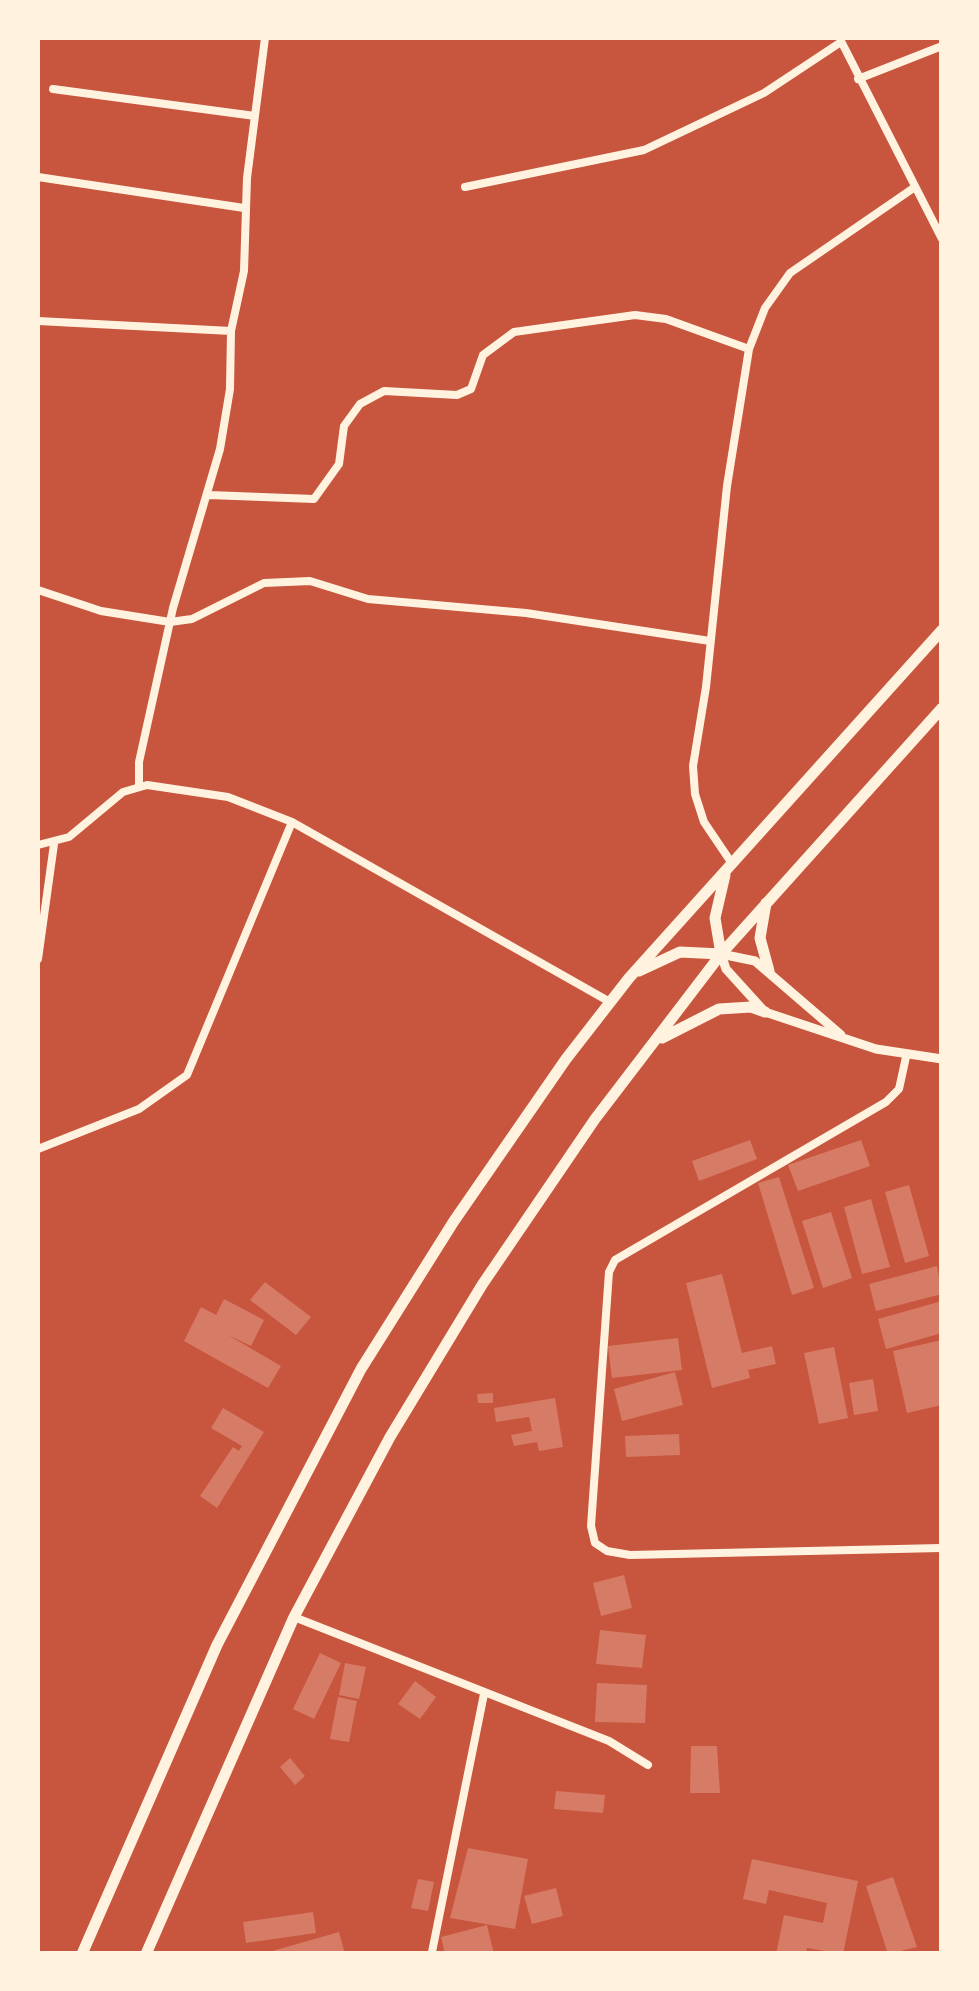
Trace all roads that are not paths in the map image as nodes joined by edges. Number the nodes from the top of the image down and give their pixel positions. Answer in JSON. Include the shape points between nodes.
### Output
{"nodes":[{"id":1,"x":264,"y":38,"type":"edge"},
{"id":2,"x":840,"y":40,"type":"edge"},
{"id":3,"x":942,"y":46,"type":"edge"},
{"id":4,"x":858,"y":79,"type":"junction"},
{"id":5,"x":53,"y":90,"type":"dead end"},
{"id":6,"x":255,"y":116,"type":"junction"},
{"id":7,"x":38,"y":177,"type":"edge"},
{"id":8,"x":465,"y":187,"type":"dead end"},
{"id":9,"x":915,"y":188,"type":"junction"},
{"id":10,"x":244,"y":208,"type":"junction"},
{"id":11,"x":942,"y":239,"type":"edge"},
{"id":12,"x":38,"y":321,"type":"edge"},
{"id":13,"x":231,"y":331,"type":"junction"},
{"id":14,"x":749,"y":349,"type":"junction"},
{"id":15,"x":209,"y":495,"type":"junction"},
{"id":16,"x":38,"y":590,"type":"edge"},
{"id":17,"x":170,"y":622,"type":"junction"},
{"id":18,"x":942,"y":630,"type":"edge"},
{"id":19,"x":710,"y":642,"type":"junction"},
{"id":20,"x":942,"y":708,"type":"edge"},
{"id":21,"x":139,"y":787,"type":"junction"},
{"id":22,"x":292,"y":822,"type":"junction"},
{"id":23,"x":54,"y":844,"type":"junction"},
{"id":24,"x":38,"y":845,"type":"edge"},
{"id":25,"x":731,"y":862,"type":"junction"},
{"id":26,"x":768,"y":899,"type":"junction"},
{"id":27,"x":721,"y":954,"type":"junction"},
{"id":28,"x":38,"y":959,"type":"edge"},
{"id":29,"x":769,"y":972,"type":"junction"},
{"id":30,"x":629,"y":978,"type":"junction"},
{"id":31,"x":610,"y":1002,"type":"junction"},
{"id":32,"x":765,"y":1012,"type":"junction"},
{"id":33,"x":841,"y":1035,"type":"junction"},
{"id":34,"x":654,"y":1042,"type":"junction"},
{"id":35,"x":906,"y":1057,"type":"junction"},
{"id":36,"x":942,"y":1059,"type":"edge"},
{"id":37,"x":38,"y":1149,"type":"edge"},
{"id":38,"x":942,"y":1548,"type":"edge"},
{"id":39,"x":294,"y":1616,"type":"junction"},
{"id":40,"x":484,"y":1694,"type":"junction"},
{"id":41,"x":648,"y":1765,"type":"dead end"},
{"id":42,"x":432,"y":1952,"type":"edge"},
{"id":43,"x":82,"y":1954,"type":"edge"},
{"id":44,"x":146,"y":1954,"type":"edge"}],
"edges":[{"from":1,"to":6,"type":"street"},
{"from":2,"to":4,"type":"street"},
{"from":2,"to":8,"type":"street","via":[[764,94],[644,150]]},
{"from":3,"to":4,"type":"street"},
{"from":4,"to":9,"type":"street"},
{"from":5,"to":6,"type":"street"},
{"from":6,"to":10,"type":"street"},
{"from":7,"to":10,"type":"street"},
{"from":9,"to":11,"type":"street"},
{"from":9,"to":14,"type":"street","via":[[790,274],[765,308]]},
{"from":10,"to":13,"type":"street","via":[[244,271]]},
{"from":12,"to":13,"type":"street"},
{"from":13,"to":15,"type":"street","via":[[230,389]]},
{"from":14,"to":15,"type":"street","via":[[666,319],[635,315],[514,332],[483,354],[471,389],[457,395],[384,391],[360,404],[344,426],[339,464],[314,499]]},
{"from":14,"to":19,"type":"street"},
{"from":15,"to":17,"type":"street","via":[[190,539]]},
{"from":16,"to":17,"type":"street","via":[[101,611]]},
{"from":17,"to":19,"type":"street","via":[[192,619],[264,583],[310,581],[368,599]]},
{"from":17,"to":21,"type":"street"},
{"from":18,"to":25,"type":"main road"},
{"from":19,"to":25,"type":"street","via":[[695,794],[704,822]]},
{"from":20,"to":26,"type":"main road"},
{"from":21,"to":22,"type":"street","via":[[228,797]]},
{"from":21,"to":23,"type":"street"},
{"from":22,"to":31,"type":"street"},
{"from":22,"to":37,"type":"street","via":[[187,1075],[139,1109]]},
{"from":23,"to":24,"type":"street"},
{"from":23,"to":28,"type":"street"},
{"from":25,"to":27,"type":"main road","via":[[715,918]]},
{"from":25,"to":30,"type":"main road"},
{"from":26,"to":27,"type":"main road"},
{"from":26,"to":29,"type":"main road","via":[[760,938]]},
{"from":27,"to":29,"type":"street","via":[[741,954]]},
{"from":27,"to":30,"type":"main road","via":[[680,952]]},
{"from":27,"to":32,"type":"street","via":[[726,969]]},
{"from":27,"to":34,"type":"main road"},
{"from":29,"to":33,"type":"street"},
{"from":30,"to":31,"type":"main road"},
{"from":31,"to":43,"type":"main road","via":[[454,1222],[352,1385],[194,1694]]},
{"from":32,"to":33,"type":"street"},
{"from":32,"to":34,"type":"main road","via":[[720,1009]]},
{"from":33,"to":35,"type":"street"},
{"from":34,"to":39,"type":"main road","via":[[482,1286],[390,1436]]},
{"from":35,"to":36,"type":"street"},
{"from":35,"to":38,"type":"street","via":[[899,1089],[886,1102],[615,1260],[591,1526],[595,1543],[630,1555]]},
{"from":39,"to":40,"type":"street"},
{"from":39,"to":44,"type":"main road"},
{"from":40,"to":41,"type":"street","via":[[610,1741]]},
{"from":40,"to":42,"type":"street"}]}
